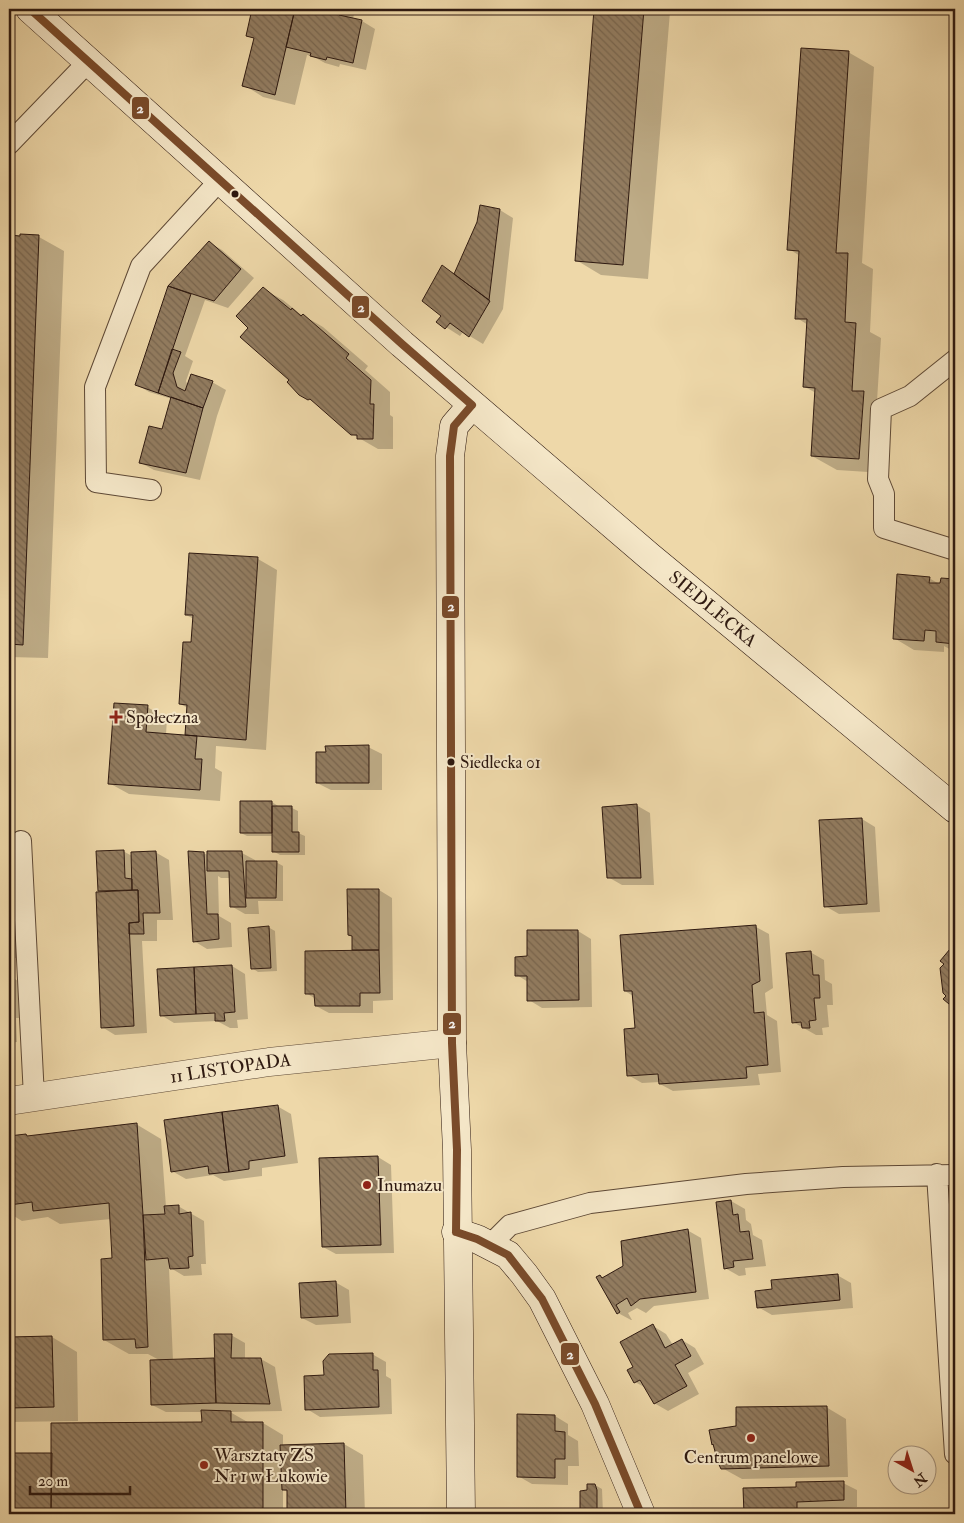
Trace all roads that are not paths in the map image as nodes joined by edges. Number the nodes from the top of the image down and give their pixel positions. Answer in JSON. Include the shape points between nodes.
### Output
{"nodes":[{"id":1,"x":30,"y":9,"type":"edge"},
{"id":2,"x":88,"y":62,"type":"junction"},
{"id":3,"x":9,"y":144,"type":"edge"},
{"id":4,"x":220,"y":180,"type":"junction"},
{"id":5,"x":955,"y":360,"type":"edge"},
{"id":6,"x":472,"y":405,"type":"junction"},
{"id":7,"x":151,"y":490,"type":"dead end"},
{"id":8,"x":955,"y":550,"type":"edge"},
{"id":9,"x":955,"y":809,"type":"edge"},
{"id":10,"x":21,"y":841,"type":"dead end"},
{"id":11,"x":452,"y":1043,"type":"junction"},
{"id":12,"x":21,"y":1099,"type":"edge"},
{"id":13,"x":946,"y":1175,"type":"edge"},
{"id":14,"x":456,"y":1232,"type":"junction"},
{"id":15,"x":490,"y":1245,"type":"junction"},
{"id":16,"x":955,"y":1454,"type":"edge"},
{"id":17,"x":461,"y":1514,"type":"edge"},
{"id":18,"x":641,"y":1514,"type":"edge"}],
"edges":[{"from":1,"to":2,"type":"street","name":"SIEDLECKA"},
{"from":2,"to":3,"type":"lane"},
{"from":2,"to":4,"type":"street","name":"SIEDLECKA"},
{"from":4,"to":6,"type":"street","name":"SIEDLECKA"},
{"from":4,"to":7,"type":"lane","via":[[141,266],[96,388],[96,482]]},
{"from":5,"to":8,"type":"lane","via":[[910,396],[881,409],[878,479],[884,494],[884,528]]},
{"from":6,"to":9,"type":"street","name":"SIEDLECKA"},
{"from":6,"to":11,"type":"street","via":[[454,426],[450,456]]},
{"from":10,"to":12,"type":"lane"},
{"from":11,"to":12,"type":"street","name":"11 LISTOPADA","via":[[270,1062]]},
{"from":11,"to":14,"type":"street","via":[[457,1150]]},
{"from":13,"to":15,"type":"lane","via":[[843,1177],[746,1184],[590,1203],[510,1224]]},
{"from":13,"to":16,"type":"lane"},
{"from":14,"to":15,"type":"street"},
{"from":14,"to":17,"type":"street"},
{"from":15,"to":18,"type":"street","via":[[508,1255],[542,1300],[595,1404]]}]}
